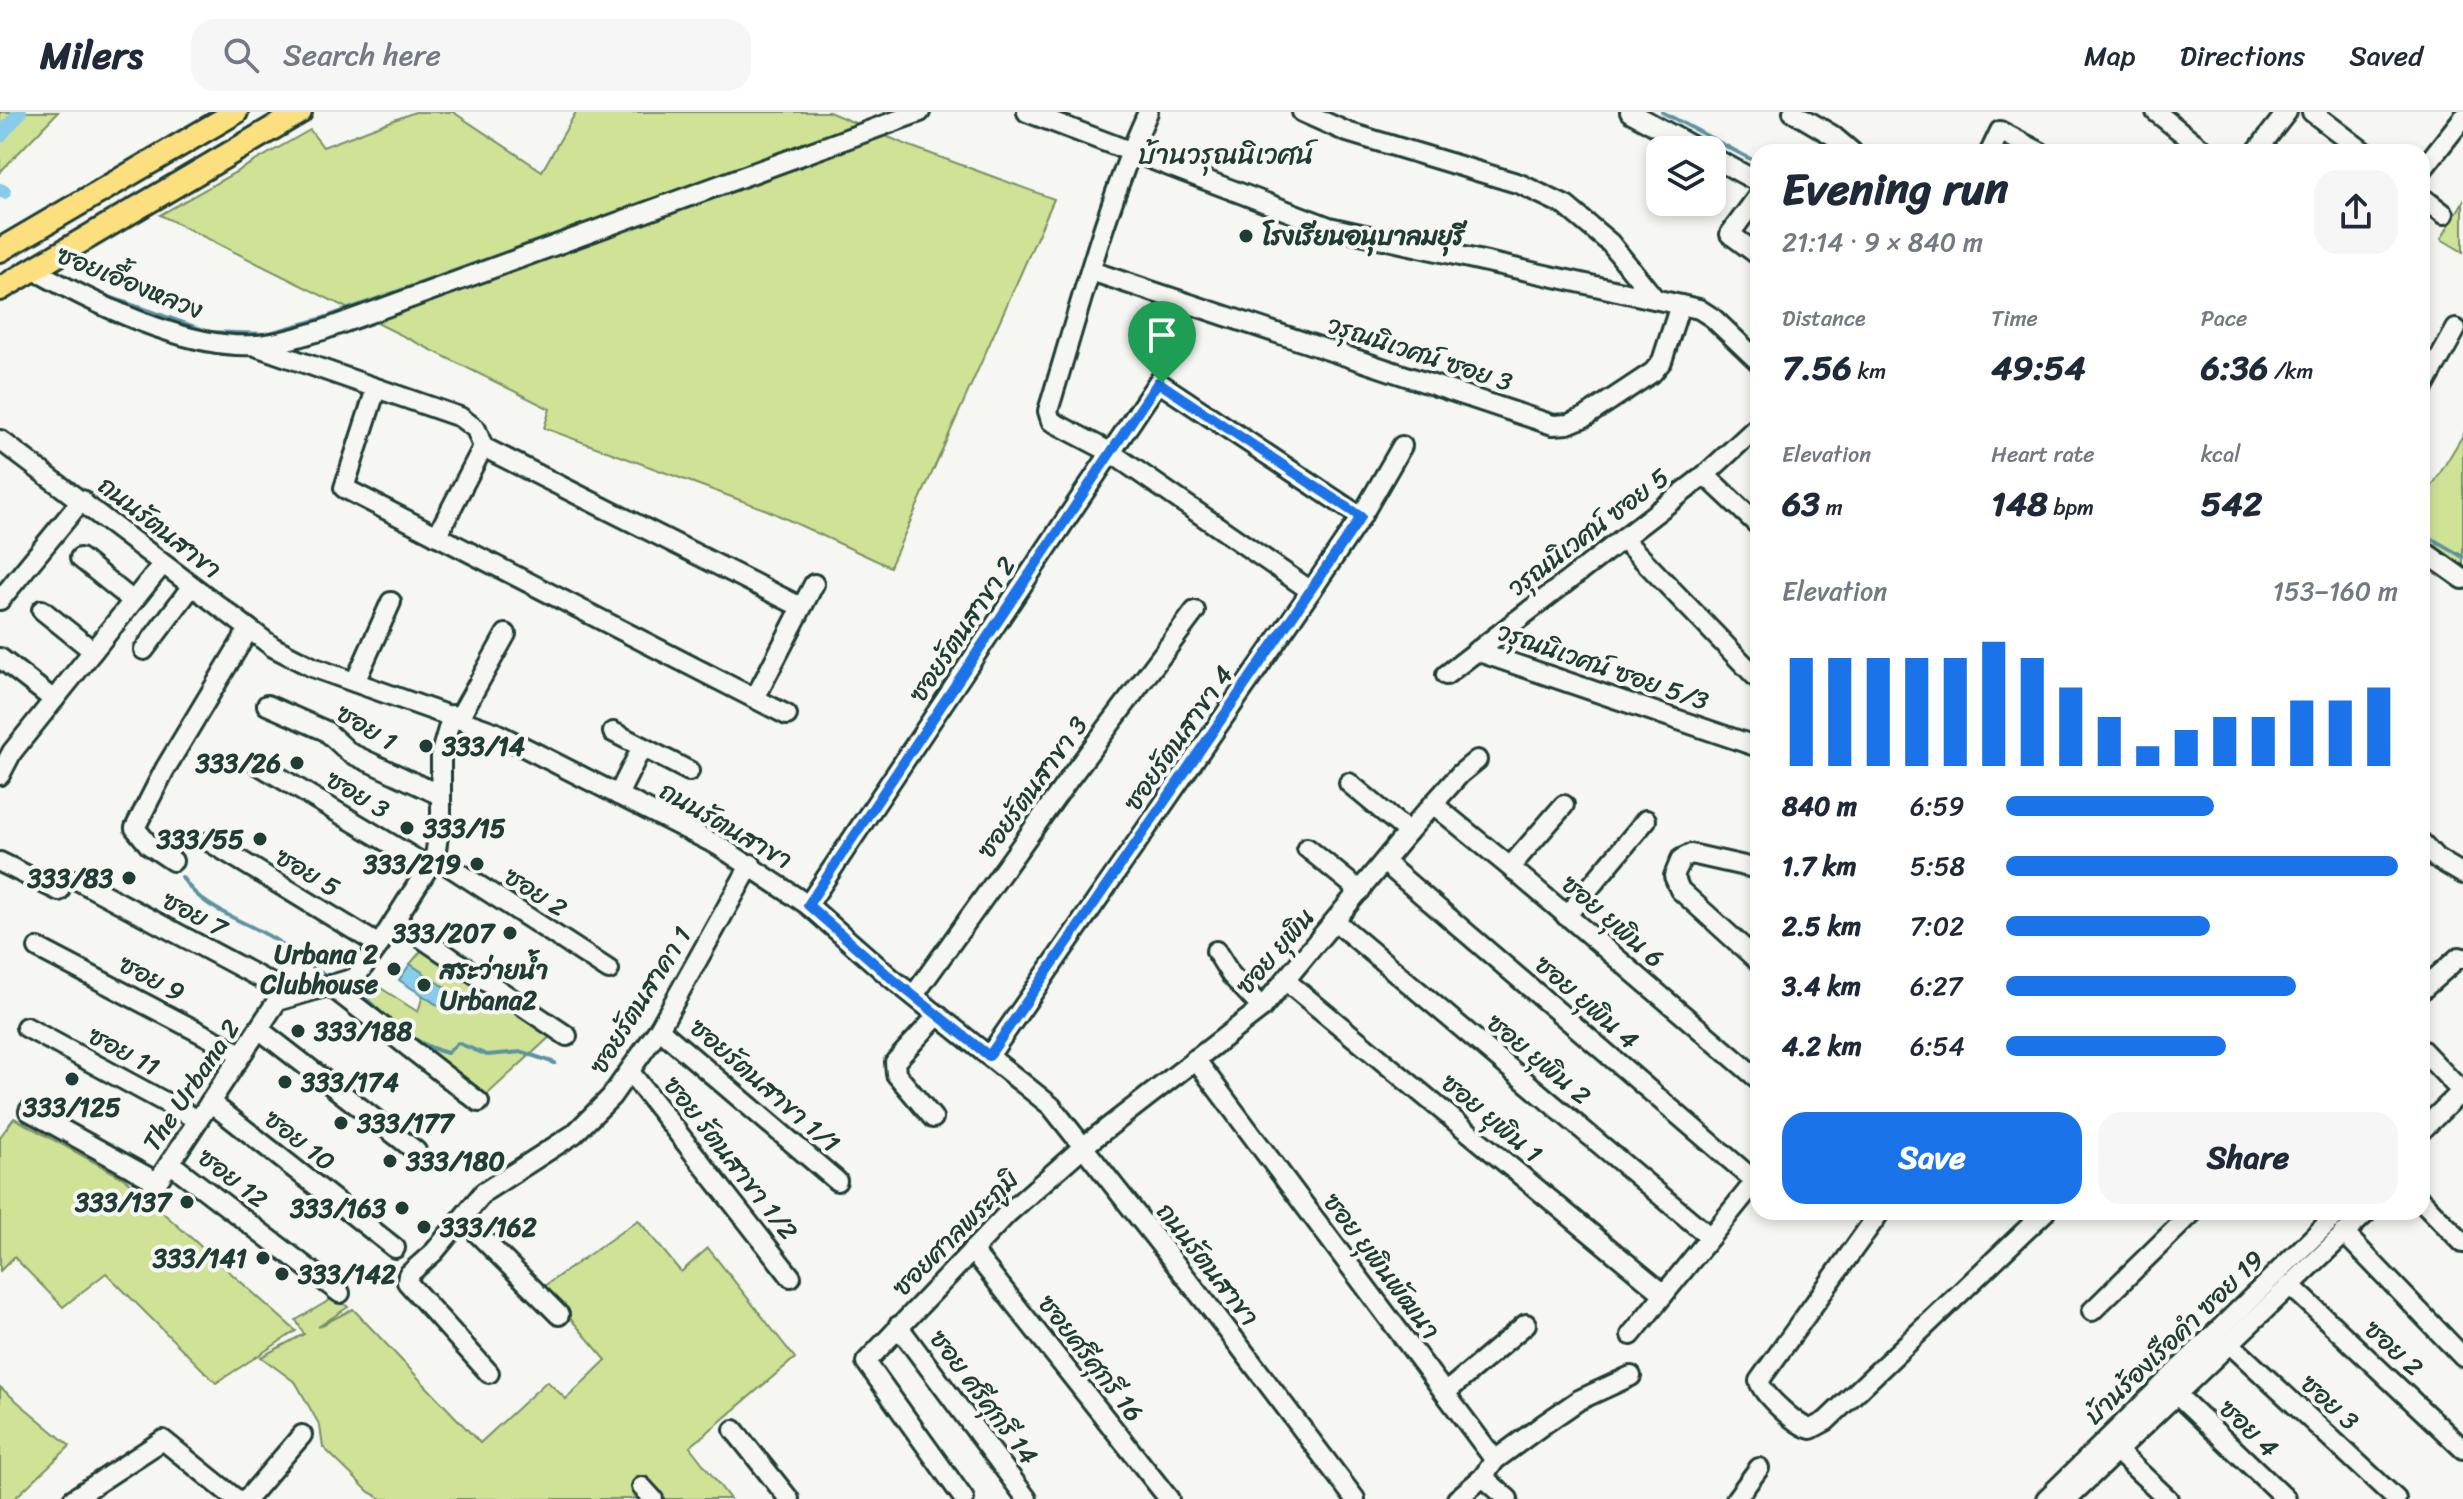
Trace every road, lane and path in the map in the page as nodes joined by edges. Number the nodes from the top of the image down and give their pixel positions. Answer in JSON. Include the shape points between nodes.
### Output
{"nodes":[{"id":1,"x":236,"y":112,"type":"edge"},
{"id":2,"x":300,"y":112,"type":"edge"},
{"id":3,"x":920,"y":112,"type":"edge"},
{"id":4,"x":1027,"y":112,"type":"edge"},
{"id":5,"x":1148,"y":112,"type":"edge"},
{"id":6,"x":1302,"y":112,"type":"edge"},
{"id":7,"x":1630,"y":112,"type":"edge"},
{"id":8,"x":1793,"y":112,"type":"edge"},
{"id":9,"x":2156,"y":112,"type":"edge"},
{"id":10,"x":2287,"y":112,"type":"edge"},
{"id":11,"x":2312,"y":112,"type":"edge"},
{"id":12,"x":2462,"y":115,"type":"edge"},
{"id":13,"x":1674,"y":136,"type":"edge"},
{"id":14,"x":1843,"y":144,"type":"edge"},
{"id":15,"x":1994,"y":144,"type":"edge"},
{"id":16,"x":2025,"y":144,"type":"edge"},
{"id":17,"x":2196,"y":144,"type":"edge"},
{"id":18,"x":2262,"y":144,"type":"edge"},
{"id":19,"x":2354,"y":144,"type":"edge"},
{"id":20,"x":1130,"y":152,"type":"junction"},
{"id":21,"x":2430,"y":159,"type":"edge"},
{"id":22,"x":1726,"y":165,"type":"edge"},
{"id":23,"x":1750,"y":178,"type":"edge"},
{"id":24,"x":2430,"y":203,"type":"edge"},
{"id":25,"x":1750,"y":207,"type":"edge"},
{"id":26,"x":2444,"y":214,"type":"dead end"},
{"id":27,"x":8,"y":246,"type":"edge"},
{"id":28,"x":1750,"y":249,"type":"edge"},
{"id":29,"x":34,"y":270,"type":"junction"},
{"id":30,"x":1091,"y":271,"type":"junction"},
{"id":31,"x":0,"y":289,"type":"edge"},
{"id":32,"x":1655,"y":299,"type":"junction"},
{"id":33,"x":1680,"y":305,"type":"junction"},
{"id":34,"x":2456,"y":329,"type":"dead end"},
{"id":35,"x":255,"y":346,"type":"junction"},
{"id":36,"x":1750,"y":352,"type":"edge"},
{"id":37,"x":2430,"y":376,"type":"edge"},
{"id":38,"x":376,"y":389,"type":"junction"},
{"id":39,"x":1750,"y":433,"type":"edge"},
{"id":40,"x":0,"y":440,"type":"edge"},
{"id":41,"x":1402,"y":446,"type":"dead end"},
{"id":42,"x":483,"y":447,"type":"junction"},
{"id":43,"x":1110,"y":452,"type":"junction"},
{"id":44,"x":1705,"y":475,"type":"junction"},
{"id":45,"x":82,"y":500,"type":"junction"},
{"id":46,"x":1361,"y":517,"type":"junction"},
{"id":47,"x":1750,"y":517,"type":"edge"},
{"id":48,"x":437,"y":536,"type":"junction"},
{"id":49,"x":1623,"y":539,"type":"junction"},
{"id":50,"x":2430,"y":556,"type":"edge"},
{"id":51,"x":80,"y":558,"type":"dead end"},
{"id":52,"x":162,"y":565,"type":"junction"},
{"id":53,"x":2463,"y":579,"type":"edge"},
{"id":54,"x":814,"y":584,"type":"dead end"},
{"id":55,"x":192,"y":586,"type":"junction"},
{"id":56,"x":1311,"y":591,"type":"junction"},
{"id":57,"x":0,"y":600,"type":"edge"},
{"id":58,"x":133,"y":601,"type":"junction"},
{"id":59,"x":391,"y":602,"type":"dead end"},
{"id":60,"x":801,"y":607,"type":"junction"},
{"id":61,"x":42,"y":610,"type":"dead end"},
{"id":62,"x":1195,"y":611,"type":"dead end"},
{"id":63,"x":249,"y":629,"type":"junction"},
{"id":64,"x":506,"y":634,"type":"dead end"},
{"id":65,"x":144,"y":650,"type":"dead end"},
{"id":66,"x":93,"y":651,"type":"junction"},
{"id":67,"x":1476,"y":651,"type":"junction"},
{"id":68,"x":0,"y":658,"type":"edge"},
{"id":69,"x":1750,"y":671,"type":"edge"},
{"id":70,"x":1446,"y":675,"type":"dead end"},
{"id":71,"x":355,"y":682,"type":"junction"},
{"id":72,"x":755,"y":698,"type":"junction"},
{"id":73,"x":54,"y":700,"type":"junction"},
{"id":74,"x":267,"y":705,"type":"dead end"},
{"id":75,"x":787,"y":715,"type":"dead end"},
{"id":76,"x":456,"y":717,"type":"junction"},
{"id":77,"x":613,"y":732,"type":"dead end"},
{"id":78,"x":1750,"y":744,"type":"edge"},
{"id":79,"x":6,"y":747,"type":"edge"},
{"id":80,"x":642,"y":747,"type":"junction"},
{"id":81,"x":1477,"y":760,"type":"dead end"},
{"id":82,"x":259,"y":765,"type":"dead end"},
{"id":83,"x":689,"y":771,"type":"dead end"},
{"id":84,"x":0,"y":775,"type":"edge"},
{"id":85,"x":1349,"y":783,"type":"dead end"},
{"id":86,"x":440,"y":795,"type":"junction"},
{"id":87,"x":618,"y":795,"type":"junction"},
{"id":88,"x":1433,"y":804,"type":"junction"},
{"id":89,"x":1564,"y":805,"type":"dead end"},
{"id":90,"x":1646,"y":820,"type":"dead end"},
{"id":91,"x":1408,"y":832,"type":"junction"},
{"id":92,"x":210,"y":842,"type":"dead end"},
{"id":93,"x":1307,"y":848,"type":"dead end"},
{"id":94,"x":2430,"y":850,"type":"edge"},
{"id":95,"x":173,"y":861,"type":"dead end"},
{"id":96,"x":0,"y":862,"type":"edge"},
{"id":97,"x":432,"y":862,"type":"junction"},
{"id":98,"x":1384,"y":862,"type":"junction"},
{"id":99,"x":751,"y":864,"type":"junction"},
{"id":100,"x":1510,"y":867,"type":"junction"},
{"id":101,"x":1750,"y":867,"type":"edge"},
{"id":102,"x":2463,"y":874,"type":"edge"},
{"id":103,"x":77,"y":880,"type":"dead end"},
{"id":104,"x":59,"y":891,"type":"dead end"},
{"id":105,"x":1360,"y":891,"type":"junction"},
{"id":106,"x":808,"y":905,"type":"junction"},
{"id":107,"x":1566,"y":916,"type":"junction"},
{"id":108,"x":395,"y":920,"type":"junction"},
{"id":109,"x":1335,"y":921,"type":"junction"},
{"id":110,"x":379,"y":945,"type":"junction"},
{"id":111,"x":38,"y":948,"type":"dead end"},
{"id":112,"x":1216,"y":951,"type":"dead end"},
{"id":113,"x":1750,"y":954,"type":"edge"},
{"id":114,"x":2463,"y":958,"type":"edge"},
{"id":115,"x":609,"y":970,"type":"dead end"},
{"id":116,"x":1286,"y":981,"type":"junction"},
{"id":117,"x":2430,"y":983,"type":"edge"},
{"id":118,"x":336,"y":984,"type":"junction"},
{"id":119,"x":914,"y":995,"type":"junction"},
{"id":120,"x":286,"y":998,"type":"junction"},
{"id":121,"x":1262,"y":1008,"type":"junction"},
{"id":122,"x":938,"y":1015,"type":"junction"},
{"id":123,"x":26,"y":1027,"type":"dead end"},
{"id":124,"x":659,"y":1029,"type":"junction"},
{"id":125,"x":260,"y":1030,"type":"junction"},
{"id":126,"x":567,"y":1036,"type":"dead end"},
{"id":127,"x":241,"y":1054,"type":"junction"},
{"id":128,"x":989,"y":1056,"type":"junction"},
{"id":129,"x":2430,"y":1058,"type":"edge"},
{"id":130,"x":1195,"y":1059,"type":"junction"},
{"id":131,"x":630,"y":1072,"type":"junction"},
{"id":132,"x":1750,"y":1072,"type":"edge"},
{"id":133,"x":2462,"y":1092,"type":"edge"},
{"id":134,"x":210,"y":1102,"type":"junction"},
{"id":135,"x":479,"y":1102,"type":"dead end"},
{"id":136,"x":29,"y":1111,"type":"dead end"},
{"id":137,"x":933,"y":1118,"type":"dead end"},
{"id":138,"x":198,"y":1120,"type":"junction"},
{"id":139,"x":2430,"y":1122,"type":"edge"},
{"id":140,"x":1084,"y":1146,"type":"junction"},
{"id":141,"x":416,"y":1151,"type":"dead end"},
{"id":142,"x":170,"y":1163,"type":"junction"},
{"id":143,"x":1750,"y":1174,"type":"edge"},
{"id":144,"x":837,"y":1181,"type":"dead end"},
{"id":145,"x":1750,"y":1188,"type":"edge"},
{"id":146,"x":2430,"y":1209,"type":"edge"},
{"id":147,"x":463,"y":1219,"type":"junction"},
{"id":148,"x":1874,"y":1220,"type":"edge"},
{"id":149,"x":2037,"y":1220,"type":"edge"},
{"id":150,"x":2185,"y":1220,"type":"edge"},
{"id":151,"x":2331,"y":1220,"type":"edge"},
{"id":152,"x":2358,"y":1220,"type":"edge"},
{"id":153,"x":2344,"y":1233,"type":"junction"},
{"id":154,"x":1710,"y":1237,"type":"junction"},
{"id":155,"x":2463,"y":1243,"type":"edge"},
{"id":156,"x":395,"y":1248,"type":"dead end"},
{"id":157,"x":972,"y":1250,"type":"junction"},
{"id":158,"x":791,"y":1277,"type":"dead end"},
{"id":159,"x":334,"y":1282,"type":"dead end"},
{"id":160,"x":2290,"y":1285,"type":"junction"},
{"id":161,"x":1664,"y":1294,"type":"junction"},
{"id":162,"x":2092,"y":1311,"type":"dead end"},
{"id":163,"x":559,"y":1315,"type":"dead end"},
{"id":164,"x":1526,"y":1324,"type":"dead end"},
{"id":165,"x":898,"y":1326,"type":"junction"},
{"id":166,"x":1631,"y":1335,"type":"dead end"},
{"id":167,"x":2229,"y":1343,"type":"junction"},
{"id":168,"x":2463,"y":1357,"type":"edge"},
{"id":169,"x":489,"y":1373,"type":"dead end"},
{"id":170,"x":1631,"y":1376,"type":"dead end"},
{"id":171,"x":1445,"y":1393,"type":"junction"},
{"id":172,"x":2176,"y":1394,"type":"junction"},
{"id":173,"x":734,"y":1430,"type":"dead end"},
{"id":174,"x":302,"y":1435,"type":"dead end"},
{"id":175,"x":2463,"y":1449,"type":"edge"},
{"id":176,"x":2117,"y":1451,"type":"junction"},
{"id":177,"x":1495,"y":1460,"type":"junction"},
{"id":178,"x":1759,"y":1468,"type":"dead end"},
{"id":179,"x":1483,"y":1477,"type":"junction"},
{"id":180,"x":76,"y":1498,"type":"edge"},
{"id":181,"x":236,"y":1499,"type":"edge"},
{"id":182,"x":247,"y":1499,"type":"edge"},
{"id":183,"x":789,"y":1499,"type":"edge"},
{"id":184,"x":964,"y":1499,"type":"edge"},
{"id":185,"x":1027,"y":1499,"type":"edge"},
{"id":186,"x":1169,"y":1499,"type":"edge"},
{"id":187,"x":1355,"y":1499,"type":"edge"},
{"id":188,"x":1457,"y":1499,"type":"edge"},
{"id":189,"x":1508,"y":1499,"type":"edge"},
{"id":190,"x":1736,"y":1499,"type":"edge"},
{"id":191,"x":2046,"y":1499,"type":"edge"},
{"id":192,"x":2067,"y":1499,"type":"edge"},
{"id":193,"x":2168,"y":1499,"type":"edge"},
{"id":194,"x":2286,"y":1499,"type":"edge"},
{"id":195,"x":2396,"y":1499,"type":"edge"}],
"edges":[{"from":1,"to":27,"type":"main road"},
{"from":2,"to":29,"type":"main road"},
{"from":3,"to":35,"type":"street","via":[[323,330]]},
{"from":4,"to":20,"type":"street"},
{"from":5,"to":20,"type":"street"},
{"from":6,"to":32,"type":"street","via":[[1347,132],[1520,184],[1566,206],[1610,243]]},
{"from":7,"to":13,"type":"street"},
{"from":8,"to":14,"type":"street"},
{"from":9,"to":17,"type":"street"},
{"from":10,"to":18,"type":"street"},
{"from":11,"to":19,"type":"street"},
{"from":12,"to":21,"type":"street"},
{"from":15,"to":16,"type":"street","via":[[2000,131]]},
{"from":20,"to":30,"type":"street"},
{"from":20,"to":32,"type":"street","via":[[1329,227]]},
{"from":22,"to":23,"type":"street"},
{"from":24,"to":26,"type":"street"},
{"from":25,"to":28,"type":"street","via":[[1730,234]]},
{"from":27,"to":29,"type":"main road"},
{"from":29,"to":31,"type":"main road"},
{"from":29,"to":35,"type":"street","name":"ซอยเอื้องหลวง","via":[[85,298],[195,339]]},
{"from":30,"to":33,"type":"street","name":"วรุณนิเวศน์ ซอย 3","via":[[1553,425],[1585,417],[1653,372],[1662,361]]},
{"from":30,"to":43,"type":"street","via":[[1048,411],[1051,421]]},
{"from":32,"to":33,"type":"street"},
{"from":33,"to":36,"type":"street","via":[[1713,318]]},
{"from":34,"to":37,"type":"street"},
{"from":35,"to":38,"type":"street"},
{"from":38,"to":42,"type":"street","via":[[460,417],[476,429]]},
{"from":38,"to":48,"type":"street","via":[[344,488]]},
{"from":39,"to":44,"type":"street","name":"วรุณนิเวศน์ ซอย 5"},
{"from":40,"to":45,"type":"street","name":"ถนนรัตนสาขา"},
{"from":41,"to":46,"type":"street","name":"ซอยรัตนสาขา 4"},
{"from":42,"to":48,"type":"street"},
{"from":42,"to":60,"type":"street"},
{"from":43,"to":46,"type":"street","name":"ซอยรัตนสาขา 2","via":[[1158,382]]},
{"from":43,"to":56,"type":"street"},
{"from":43,"to":106,"type":"street","name":"ซอยรัตนสาขา 2"},
{"from":44,"to":47,"type":"street"},
{"from":44,"to":49,"type":"street","name":"วรุณนิเวศน์ ซอย 5"},
{"from":45,"to":52,"type":"street","name":"ถนนรัตนสาขา"},
{"from":45,"to":57,"type":"street"},
{"from":46,"to":56,"type":"street","name":"ซอยรัตนสาขา 4"},
{"from":48,"to":72,"type":"street"},
{"from":49,"to":67,"type":"street","name":"วรุณนิเวศน์ ซอย 5"},
{"from":49,"to":69,"type":"street"},
{"from":50,"to":53,"type":"street"},
{"from":51,"to":58,"type":"street"},
{"from":52,"to":55,"type":"street","name":"ถนนรัตนสาขา"},
{"from":52,"to":58,"type":"street"},
{"from":54,"to":60,"type":"street"},
{"from":55,"to":63,"type":"street","name":"ถนนรัตนสาขา"},
{"from":55,"to":65,"type":"street"},
{"from":56,"to":128,"type":"street","name":"ซอยรัตนสาขา 4"},
{"from":58,"to":66,"type":"street"},
{"from":59,"to":71,"type":"street"},
{"from":60,"to":72,"type":"street"},
{"from":61,"to":66,"type":"street"},
{"from":62,"to":119,"type":"street","name":"ซอยรัตนสาขา 3"},
{"from":63,"to":71,"type":"street","name":"ถนนรัตนสาขา","via":[[312,667]]},
{"from":63,"to":95,"type":"street","via":[[135,828]]},
{"from":64,"to":76,"type":"street"},
{"from":66,"to":73,"type":"street"},
{"from":67,"to":70,"type":"street","name":"วรุณนิเวศน์ ซอย 5"},
{"from":67,"to":78,"type":"street","name":"วรุณนิเวศน์ ซอย 5/3"},
{"from":68,"to":73,"type":"street"},
{"from":71,"to":76,"type":"street","name":"ถนนรัตนสาขา"},
{"from":72,"to":75,"type":"street"},
{"from":73,"to":79,"type":"street"},
{"from":74,"to":86,"type":"street","name":"ซอย 1","via":[[326,731],[350,753]]},
{"from":76,"to":86,"type":"street","via":[[441,753]]},
{"from":76,"to":87,"type":"street","name":"ถนนรัตนสาขา"},
{"from":77,"to":80,"type":"street"},
{"from":79,"to":84,"type":"street"},
{"from":80,"to":83,"type":"street"},
{"from":80,"to":87,"type":"street"},
{"from":81,"to":88,"type":"street","name":"ซอย ยุพิน"},
{"from":82,"to":97,"type":"street","name":"ซอย 3"},
{"from":85,"to":91,"type":"street"},
{"from":86,"to":97,"type":"street"},
{"from":87,"to":99,"type":"street","name":"ถนนรัตนสาขา"},
{"from":88,"to":91,"type":"street","name":"ซอย ยุพิน"},
{"from":88,"to":100,"type":"street","name":"ซอย ยุพิน 6"},
{"from":89,"to":100,"type":"street"},
{"from":90,"to":107,"type":"street"},
{"from":91,"to":98,"type":"street","name":"ซอย ยุพิน"},
{"from":92,"to":110,"type":"street","name":"ซอย 5"},
{"from":93,"to":105,"type":"street"},
{"from":94,"to":102,"type":"street"},
{"from":96,"to":104,"type":"street"},
{"from":97,"to":108,"type":"street"},
{"from":97,"to":115,"type":"street","name":"ซอย 2"},
{"from":98,"to":105,"type":"street","name":"ซอย ยุพิน"},
{"from":98,"to":143,"type":"street","name":"ซอย ยุพิน 4"},
{"from":99,"to":106,"type":"street","name":"ถนนรัตนสาขา"},
{"from":99,"to":124,"type":"street","name":"ซอยรัตนสาคา 1"},
{"from":100,"to":107,"type":"street","name":"ซอย ยุพิน 6"},
{"from":101,"to":113,"type":"street","via":[[1691,854],[1681,859],[1674,876],[1680,890]]},
{"from":103,"to":120,"type":"street","name":"ซอย 7","via":[[274,985]]},
{"from":105,"to":109,"type":"street","name":"ซอย ยุพิน"},
{"from":106,"to":119,"type":"street","name":"ถนนรัตนสาขา"},
{"from":107,"to":132,"type":"street","name":"ซอย ยุพิน 6"},
{"from":108,"to":110,"type":"street"},
{"from":108,"to":126,"type":"street"},
{"from":109,"to":116,"type":"street","name":"ซอย ยุพิน"},
{"from":109,"to":154,"type":"street","name":"ซอย ยุพิน 2"},
{"from":110,"to":118,"type":"street","via":[[355,978]]},
{"from":111,"to":127,"type":"street","name":"ซอย 9"},
{"from":112,"to":121,"type":"street"},
{"from":114,"to":117,"type":"street"},
{"from":116,"to":121,"type":"street","name":"ซอย ยุพิน"},
{"from":116,"to":161,"type":"street","name":"ซอย ยุพิน 1"},
{"from":118,"to":120,"type":"street"},
{"from":118,"to":135,"type":"street"},
{"from":119,"to":122,"type":"street","name":"ถนนรัตนสาขา"},
{"from":120,"to":125,"type":"street","name":"The Urbana 2","via":[[277,1001]]},
{"from":121,"to":130,"type":"street","name":"ซอย ยุพิน"},
{"from":122,"to":128,"type":"street","name":"ถนนรัตนสาขา"},
{"from":122,"to":137,"type":"street","via":[[895,1062],[896,1074]]},
{"from":123,"to":138,"type":"street","name":"ซอย 11"},
{"from":124,"to":131,"type":"street","name":"ซอยรัตนสาคา 1"},
{"from":124,"to":144,"type":"street","name":"ซอยรัตนสาขา 1/1"},
{"from":125,"to":127,"type":"street","name":"The Urbana 2"},
{"from":125,"to":141,"type":"street"},
{"from":127,"to":134,"type":"street","name":"The Urbana 2"},
{"from":128,"to":140,"type":"street","name":"ถนนรัตนสาขา","via":[[1051,1106]]},
{"from":129,"to":133,"type":"street"},
{"from":130,"to":140,"type":"street","name":"ซอย ยุพิน"},
{"from":130,"to":171,"type":"street","name":"ซอย ยุพินพัฒนา"},
{"from":131,"to":147,"type":"street","name":"ซอยรัตนสาคา 1","via":[[574,1134],[484,1192]]},
{"from":131,"to":158,"type":"street","name":"ซอย รัตนสาขา 1/2"},
{"from":133,"to":139,"type":"street"},
{"from":134,"to":138,"type":"street","name":"The Urbana 2"},
{"from":134,"to":156,"type":"street","name":"ซอย 10"},
{"from":136,"to":142,"type":"street","name":"The Urbana 2","via":[[154,1187]]},
{"from":138,"to":142,"type":"street","name":"The Urbana 2"},
{"from":140,"to":157,"type":"street","name":"ซอยศาลพระภูมิ"},
{"from":140,"to":187,"type":"street","name":"ถนนรัตนสาขา"},
{"from":142,"to":159,"type":"street","name":"ซอย 12"},
{"from":145,"to":154,"type":"street"},
{"from":146,"to":155,"type":"street"},
{"from":147,"to":163,"type":"street"},
{"from":147,"to":169,"type":"street","name":"ซอยรัตนสาคา 1","via":[[406,1279]]},
{"from":148,"to":149,"type":"street","via":[[1759,1381],[1802,1427],[1811,1429],[1826,1421]]},
{"from":150,"to":162,"type":"street"},
{"from":151,"to":191,"type":"street","name":"บ้านร้องเรือคำ ซอย 19"},
{"from":152,"to":153,"type":"street"},
{"from":153,"to":160,"type":"street"},
{"from":153,"to":168,"type":"street"},
{"from":154,"to":161,"type":"street"},
{"from":157,"to":165,"type":"street","name":"ซอยศาลพระภูมิ"},
{"from":157,"to":186,"type":"street","name":"ซอยศรีศุกรี 16"},
{"from":160,"to":167,"type":"street"},
{"from":160,"to":175,"type":"street","name":"ซอย 2"},
{"from":161,"to":166,"type":"street"},
{"from":164,"to":171,"type":"street"},
{"from":165,"to":184,"type":"street","name":"ซอยศาลพระภูมิ","via":[[866,1362]]},
{"from":165,"to":185,"type":"street","name":"ซอย ศรีศุกรี 14"},
{"from":167,"to":172,"type":"street"},
{"from":167,"to":195,"type":"street","name":"ซอย 3"},
{"from":170,"to":177,"type":"street","via":[[1579,1400]]},
{"from":171,"to":177,"type":"street","name":"ซอย ยุพินพัฒนา"},
{"from":172,"to":176,"type":"street"},
{"from":172,"to":194,"type":"street","name":"ซอย 4"},
{"from":173,"to":183,"type":"street"},
{"from":174,"to":182,"type":"street"},
{"from":176,"to":192,"type":"street"},
{"from":176,"to":193,"type":"street"},
{"from":177,"to":179,"type":"street"},
{"from":178,"to":190,"type":"street"},
{"from":179,"to":188,"type":"street"},
{"from":179,"to":189,"type":"street"},
{"from":180,"to":181,"type":"street","via":[[163,1440]]}]}
